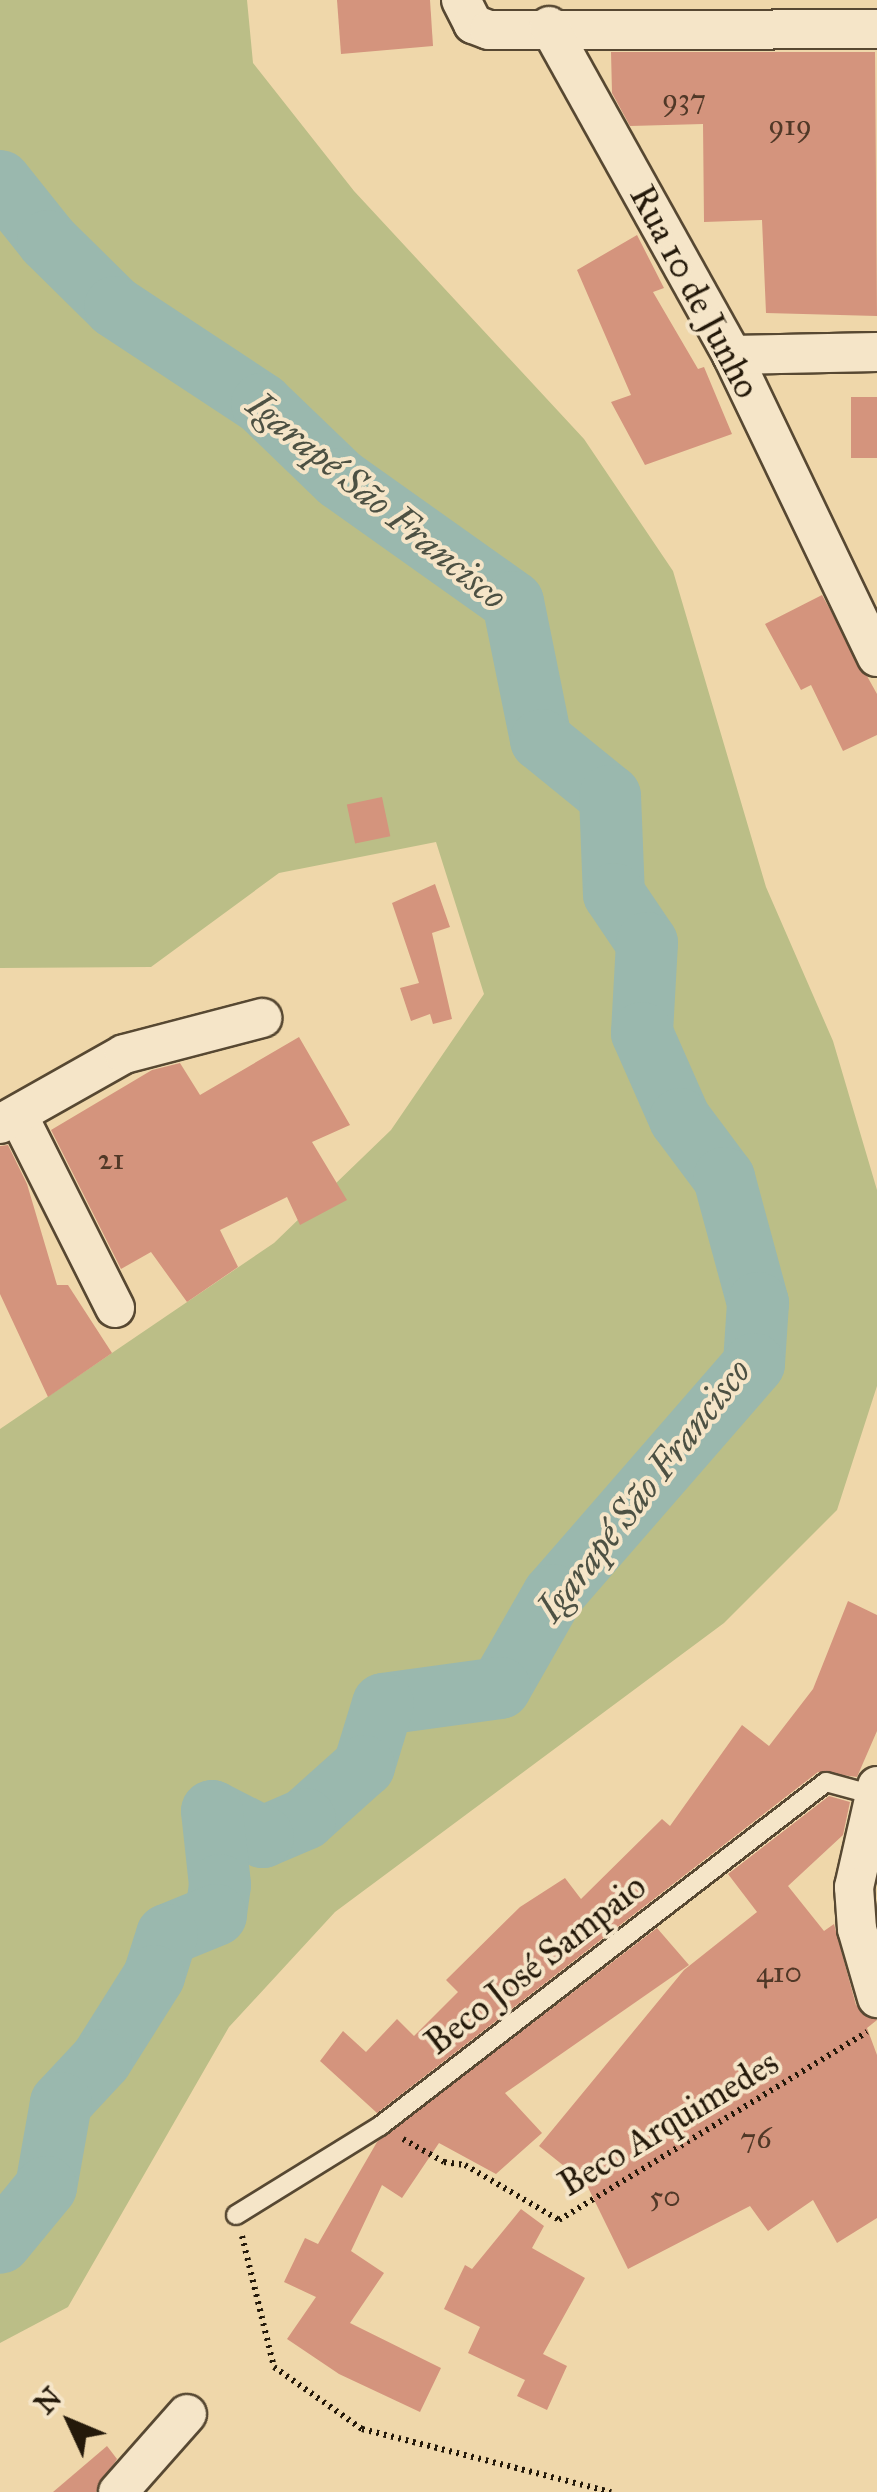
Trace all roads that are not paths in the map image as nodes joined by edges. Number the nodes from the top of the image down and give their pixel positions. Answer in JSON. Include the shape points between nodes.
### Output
{"nodes":[{"id":1,"x":461,"y":0,"type":"edge"},
{"id":2,"x":548,"y":26,"type":"junction"},
{"id":3,"x":877,"y":29,"type":"edge"},
{"id":4,"x":877,"y":352,"type":"edge"},
{"id":5,"x":732,"y":355,"type":"junction"},
{"id":6,"x":877,"y":657,"type":"edge"},
{"id":7,"x":262,"y":1018,"type":"dead end"},
{"id":8,"x":9,"y":1120,"type":"edge"},
{"id":9,"x":115,"y":1308,"type":"dead end"},
{"id":10,"x":875,"y":1790,"type":"edge"},
{"id":11,"x":877,"y":1998,"type":"edge"},
{"id":12,"x":236,"y":2215,"type":"road end"},
{"id":13,"x":187,"y":2414,"type":"dead end"},
{"id":14,"x":118,"y":2492,"type":"edge"}],
"edges":[{"from":1,"to":2,"type":"street","via":[[473,24],[489,30]]},
{"from":2,"to":3,"type":"street"},
{"from":2,"to":5,"type":"street","name":"Rua 10 de Junho"},
{"from":4,"to":5,"type":"street"},
{"from":5,"to":6,"type":"street","name":"Rua 10 de Junho"},
{"from":7,"to":8,"type":"street","via":[[124,1054]]},
{"from":8,"to":9,"type":"street"},
{"from":10,"to":11,"type":"street","via":[[854,1888],[857,1929]]},
{"from":10,"to":12,"type":"lane","name":"Beco José Sampaio","via":[[826,1782],[380,2126]]},
{"from":13,"to":14,"type":"street"}]}
